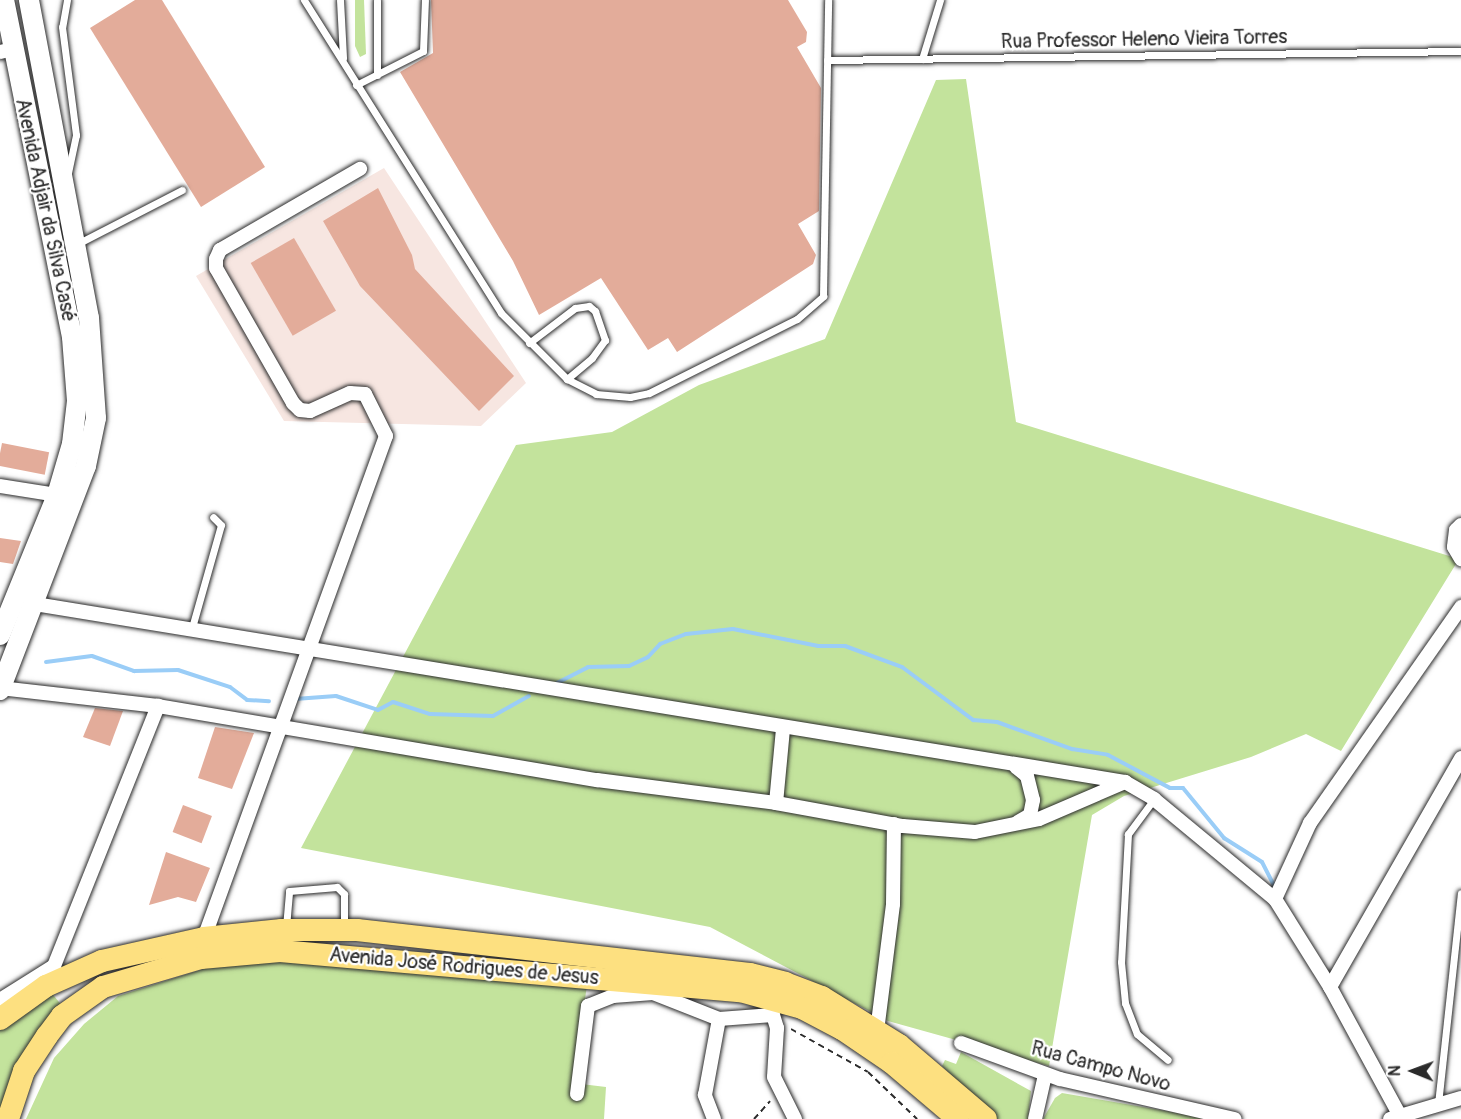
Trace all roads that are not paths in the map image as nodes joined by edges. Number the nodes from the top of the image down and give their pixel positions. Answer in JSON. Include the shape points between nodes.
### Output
{"nodes":[{"id":1,"x":4,"y":0,"type":"edge"},
{"id":2,"x":29,"y":0,"type":"edge"},
{"id":3,"x":67,"y":0,"type":"edge"},
{"id":4,"x":304,"y":0,"type":"edge"},
{"id":5,"x":340,"y":0,"type":"edge"},
{"id":6,"x":376,"y":0,"type":"edge"},
{"id":7,"x":425,"y":0,"type":"edge"},
{"id":8,"x":828,"y":0,"type":"edge"},
{"id":9,"x":940,"y":0,"type":"edge"},
{"id":10,"x":7,"y":51,"type":"edge"},
{"id":11,"x":1461,"y":51,"type":"edge"},
{"id":12,"x":922,"y":59,"type":"junction"},
{"id":13,"x":827,"y":60,"type":"junction"},
{"id":14,"x":343,"y":61,"type":"junction"},
{"id":15,"x":377,"y":75,"type":"junction"},
{"id":16,"x":356,"y":85,"type":"junction"},
{"id":17,"x":360,"y":169,"type":"dead end"},
{"id":18,"x":63,"y":187,"type":"junction"},
{"id":19,"x":182,"y":190,"type":"dead end"},
{"id":20,"x":74,"y":245,"type":"junction"},
{"id":21,"x":530,"y":343,"type":"junction"},
{"id":22,"x":567,"y":379,"type":"junction"},
{"id":23,"x":86,"y":420,"type":"junction"},
{"id":24,"x":0,"y":486,"type":"edge"},
{"id":25,"x":57,"y":495,"type":"junction"},
{"id":26,"x":213,"y":517,"type":"dead end"},
{"id":27,"x":1461,"y":525,"type":"edge"},
{"id":28,"x":1461,"y":559,"type":"edge"},
{"id":29,"x":35,"y":604,"type":"junction"},
{"id":30,"x":1461,"y":607,"type":"edge"},
{"id":31,"x":191,"y":631,"type":"junction"},
{"id":32,"x":0,"y":635,"type":"edge"},
{"id":33,"x":307,"y":651,"type":"junction"},
{"id":34,"x":0,"y":688,"type":"edge"},
{"id":35,"x":158,"y":706,"type":"junction"},
{"id":36,"x":278,"y":726,"type":"junction"},
{"id":37,"x":783,"y":729,"type":"junction"},
{"id":38,"x":1461,"y":758,"type":"edge"},
{"id":39,"x":1016,"y":767,"type":"junction"},
{"id":40,"x":1125,"y":782,"type":"junction"},
{"id":41,"x":1154,"y":799,"type":"junction"},
{"id":42,"x":776,"y":803,"type":"junction"},
{"id":43,"x":894,"y":824,"type":"junction"},
{"id":44,"x":1011,"y":827,"type":"junction"},
{"id":45,"x":1461,"y":893,"type":"edge"},
{"id":46,"x":1275,"y":899,"type":"junction"},
{"id":47,"x":286,"y":930,"type":"junction"},
{"id":48,"x":344,"y":930,"type":"junction"},
{"id":49,"x":204,"y":938,"type":"junction"},
{"id":50,"x":50,"y":976,"type":"junction"},
{"id":51,"x":1330,"y":987,"type":"junction"},
{"id":52,"x":653,"y":988,"type":"junction"},
{"id":53,"x":0,"y":1000,"type":"edge"},
{"id":54,"x":0,"y":1019,"type":"edge"},
{"id":55,"x":719,"y":1019,"type":"junction"},
{"id":56,"x":877,"y":1031,"type":"junction"},
{"id":57,"x":961,"y":1043,"type":"dead end"},
{"id":58,"x":1168,"y":1060,"type":"dead end"},
{"id":59,"x":1045,"y":1075,"type":"junction"},
{"id":60,"x":577,"y":1094,"type":"dead end"},
{"id":61,"x":1461,"y":1098,"type":"edge"},
{"id":62,"x":1438,"y":1106,"type":"junction"},
{"id":63,"x":1395,"y":1118,"type":"edge"},
{"id":64,"x":8,"y":1119,"type":"edge"},
{"id":65,"x":714,"y":1119,"type":"edge"},
{"id":66,"x":795,"y":1119,"type":"edge"},
{"id":67,"x":958,"y":1119,"type":"edge"},
{"id":68,"x":986,"y":1119,"type":"edge"},
{"id":69,"x":1035,"y":1119,"type":"edge"},
{"id":70,"x":1234,"y":1119,"type":"edge"}],
"edges":[{"from":1,"to":10,"type":"main road","name":"Avenida Adjair da Silva Casé"},
{"from":2,"to":18,"type":"main road","name":"Avenida Adjair da Silva Casé"},
{"from":3,"to":18,"type":"lane","via":[[62,27],[76,135]]},
{"from":4,"to":14,"type":"lane"},
{"from":5,"to":14,"type":"lane"},
{"from":6,"to":15,"type":"lane"},
{"from":7,"to":15,"type":"lane","via":[[423,51]]},
{"from":8,"to":13,"type":"lane"},
{"from":9,"to":12,"type":"lane"},
{"from":10,"to":23,"type":"main road","name":"Avenida Adjair da Silva Casé","via":[[72,337]]},
{"from":11,"to":12,"type":"lane","name":"Rua Professor Heleno Vieira Torres"},
{"from":12,"to":13,"type":"lane","name":"Rua Professor Heleno Vieira Torres"},
{"from":13,"to":22,"type":"lane","via":[[823,296],[797,319],[649,393],[630,397],[596,394]]},
{"from":14,"to":16,"type":"lane"},
{"from":15,"to":16,"type":"lane"},
{"from":16,"to":21,"type":"lane","via":[[475,275],[501,313]]},
{"from":17,"to":33,"type":"street","via":[[228,245],[216,259],[216,268],[293,403],[300,410],[310,411],[350,393],[366,394],[386,430]]},
{"from":18,"to":20,"type":"main road","name":"Avenida Adjair da Silva Casé"},
{"from":19,"to":20,"type":"lane"},
{"from":20,"to":23,"type":"main road","name":"Avenida Adjair da Silva Casé","via":[[88,318]]},
{"from":21,"to":22,"type":"lane"},
{"from":21,"to":22,"type":"lane","via":[[575,308],[589,306],[595,311],[605,340],[592,358]]},
{"from":23,"to":25,"type":"main road"},
{"from":23,"to":29,"type":"main road","via":[[86,466]]},
{"from":24,"to":25,"type":"street"},
{"from":25,"to":32,"type":"main road"},
{"from":26,"to":31,"type":"lane","via":[[221,525]]},
{"from":27,"to":28,"type":"street","via":[[1456,530],[1454,547]]},
{"from":29,"to":31,"type":"street"},
{"from":29,"to":34,"type":"main road"},
{"from":30,"to":46,"type":"street","via":[[1310,823]]},
{"from":31,"to":33,"type":"street"},
{"from":33,"to":36,"type":"street"},
{"from":33,"to":37,"type":"street"},
{"from":34,"to":35,"type":"street"},
{"from":35,"to":36,"type":"street"},
{"from":35,"to":50,"type":"street"},
{"from":36,"to":42,"type":"street","via":[[597,780]]},
{"from":36,"to":49,"type":"street"},
{"from":37,"to":39,"type":"street"},
{"from":37,"to":42,"type":"street"},
{"from":38,"to":51,"type":"street"},
{"from":39,"to":40,"type":"street"},
{"from":39,"to":44,"type":"street","via":[[1027,776],[1033,800],[1030,814]]},
{"from":40,"to":41,"type":"street"},
{"from":40,"to":44,"type":"street"},
{"from":41,"to":46,"type":"street"},
{"from":41,"to":58,"type":"lane","via":[[1128,834],[1121,962],[1125,1003],[1137,1034]]},
{"from":42,"to":43,"type":"street"},
{"from":43,"to":44,"type":"street","via":[[975,832]]},
{"from":43,"to":56,"type":"street","via":[[893,904]]},
{"from":45,"to":62,"type":"lane"},
{"from":46,"to":51,"type":"street"},
{"from":47,"to":48,"type":"main road","name":"Avenida José Rodrigues de Jesus"},
{"from":47,"to":48,"type":"lane","via":[[289,891],[337,887],[344,894]]},
{"from":47,"to":49,"type":"main road","name":"Avenida José Rodrigues de Jesus"},
{"from":48,"to":56,"type":"main road","name":"Avenida José Rodrigues de Jesus","via":[[750,974],[822,997]]},
{"from":49,"to":50,"type":"main road","name":"Avenida José Rodrigues de Jesus"},
{"from":50,"to":53,"type":"street"},
{"from":50,"to":54,"type":"main road","name":"Avenida José Rodrigues de Jesus"},
{"from":51,"to":63,"type":"street"},
{"from":52,"to":55,"type":"street"},
{"from":52,"to":60,"type":"street","via":[[588,1006]]},
{"from":52,"to":64,"type":"main road","name":"Avenida José Rodrigues de Jesus","via":[[280,951],[201,958],[127,977],[62,1016],[24,1071]]},
{"from":52,"to":67,"type":"main road","name":"Avenida José Rodrigues de Jesus","via":[[740,991],[802,1008],[892,1063]]},
{"from":55,"to":65,"type":"street","via":[[705,1095]]},
{"from":55,"to":66,"type":"street","via":[[764,1013],[776,1019],[774,1077]]},
{"from":56,"to":68,"type":"main road","name":"Avenida José Rodrigues de Jesus"},
{"from":57,"to":59,"type":"street","name":"Rua Campo Novo"},
{"from":59,"to":69,"type":"street"},
{"from":59,"to":70,"type":"street","name":"Rua Campo Novo"},
{"from":61,"to":62,"type":"street"},
{"from":62,"to":63,"type":"street"}]}
